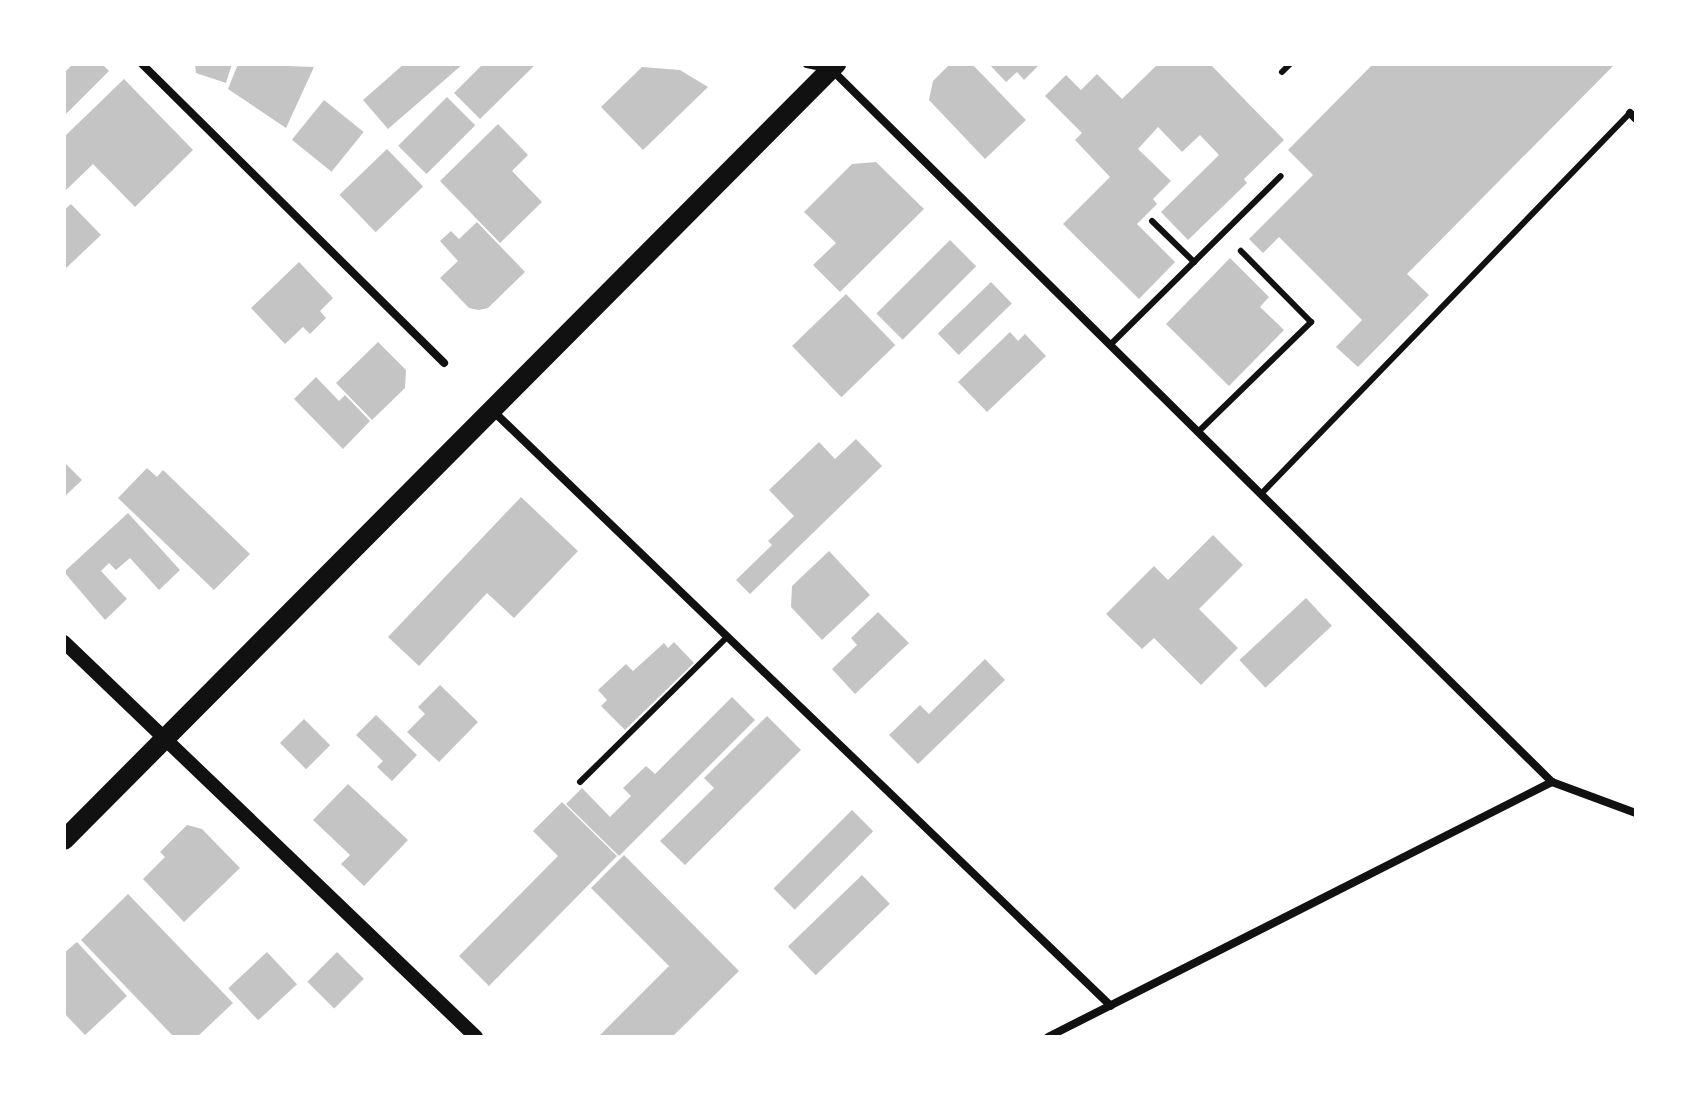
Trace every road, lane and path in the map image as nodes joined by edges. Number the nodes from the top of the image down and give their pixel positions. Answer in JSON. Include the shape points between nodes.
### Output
{"nodes":[{"id":1,"x":142,"y":64,"type":"edge"},
{"id":2,"x":807,"y":64,"type":"edge"},
{"id":3,"x":1290,"y":64,"type":"edge"},
{"id":4,"x":834,"y":66,"type":"edge"},
{"id":5,"x":1282,"y":72,"type":"dead end"},
{"id":6,"x":1633,"y":116,"type":"edge"},
{"id":7,"x":1281,"y":176,"type":"dead end"},
{"id":8,"x":1152,"y":221,"type":"dead end"},
{"id":9,"x":1241,"y":251,"type":"dead end"},
{"id":10,"x":1194,"y":262,"type":"junction"},
{"id":11,"x":1110,"y":345,"type":"junction"},
{"id":12,"x":444,"y":363,"type":"dead end"},
{"id":13,"x":492,"y":410,"type":"junction"},
{"id":14,"x":1198,"y":432,"type":"junction"},
{"id":15,"x":1261,"y":494,"type":"junction"},
{"id":16,"x":727,"y":637,"type":"junction"},
{"id":17,"x":64,"y":642,"type":"edge"},
{"id":18,"x":165,"y":738,"type":"junction"},
{"id":19,"x":580,"y":782,"type":"dead end"},
{"id":20,"x":1552,"y":782,"type":"junction"},
{"id":21,"x":1636,"y":813,"type":"edge"},
{"id":22,"x":64,"y":840,"type":"edge"},
{"id":23,"x":1111,"y":1006,"type":"junction"},
{"id":24,"x":476,"y":1037,"type":"edge"},
{"id":25,"x":1048,"y":1037,"type":"edge"}],
"edges":[{"from":1,"to":12,"type":"street"},
{"from":2,"to":4,"type":"street"},
{"from":3,"to":5,"type":"lane"},
{"from":4,"to":11,"type":"street"},
{"from":4,"to":13,"type":"main road"},
{"from":6,"to":15,"type":"lane"},
{"from":7,"to":10,"type":"lane"},
{"from":8,"to":10,"type":"lane"},
{"from":9,"to":14,"type":"lane","via":[[1311,322]]},
{"from":10,"to":11,"type":"lane"},
{"from":11,"to":14,"type":"street"},
{"from":13,"to":16,"type":"street"},
{"from":13,"to":18,"type":"main road"},
{"from":14,"to":15,"type":"street"},
{"from":15,"to":20,"type":"street"},
{"from":16,"to":19,"type":"lane"},
{"from":16,"to":23,"type":"street"},
{"from":17,"to":18,"type":"street"},
{"from":18,"to":22,"type":"main road"},
{"from":18,"to":24,"type":"street"},
{"from":20,"to":21,"type":"street"},
{"from":20,"to":23,"type":"street"},
{"from":23,"to":25,"type":"street"}]}
